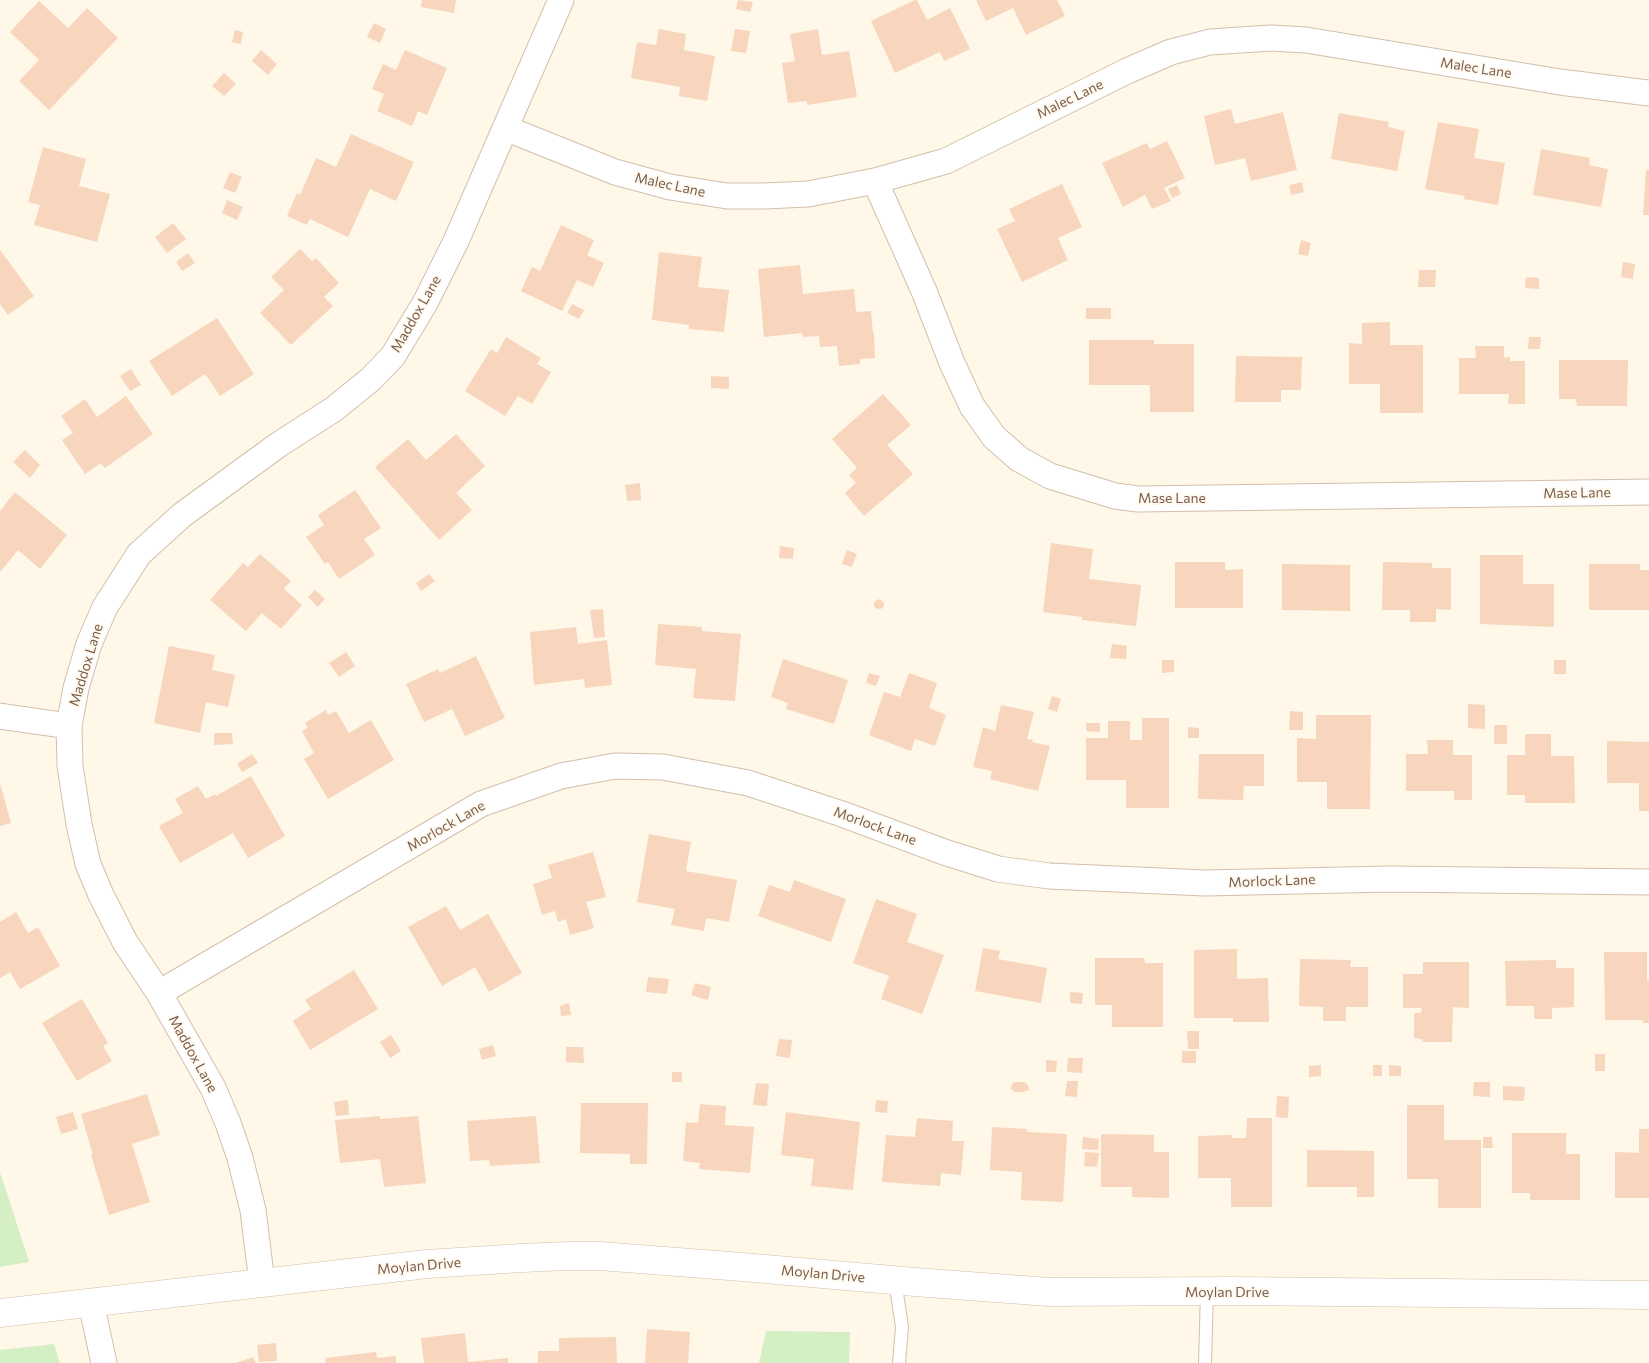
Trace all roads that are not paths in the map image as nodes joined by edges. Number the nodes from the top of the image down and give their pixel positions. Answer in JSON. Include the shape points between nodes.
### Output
{"nodes":[{"id":1,"x":561,"y":0,"type":"edge"},
{"id":2,"x":1649,"y":93,"type":"edge"},
{"id":3,"x":504,"y":128,"type":"junction"},
{"id":4,"x":875,"y":181,"type":"junction"},
{"id":5,"x":1649,"y":492,"type":"edge"},
{"id":6,"x":0,"y":716,"type":"edge"},
{"id":7,"x":69,"y":726,"type":"junction"},
{"id":8,"x":1649,"y":882,"type":"edge"},
{"id":9,"x":158,"y":993,"type":"junction"},
{"id":10,"x":895,"y":1280,"type":"junction"},
{"id":11,"x":262,"y":1283,"type":"junction"},
{"id":12,"x":1207,"y":1292,"type":"junction"},
{"id":13,"x":1649,"y":1295,"type":"edge"},
{"id":14,"x":91,"y":1303,"type":"junction"},
{"id":15,"x":0,"y":1313,"type":"edge"},
{"id":16,"x":104,"y":1363,"type":"edge"},
{"id":17,"x":899,"y":1363,"type":"edge"},
{"id":18,"x":1205,"y":1363,"type":"edge"}],
"edges":[{"from":1,"to":3,"type":"street","name":"Maddox Lane"},
{"from":2,"to":4,"type":"street","name":"Malec Lane","via":[[1560,82],[1306,40],[1271,38],[1210,42],[1171,52],[1127,71],[946,161]]},
{"from":3,"to":4,"type":"street","name":"Malec Lane","via":[[615,172],[706,193],[727,196],[808,194]]},
{"from":3,"to":7,"type":"street","name":"Maddox Lane","via":[[456,242],[425,304],[392,356],[334,409],[278,445],[182,515],[140,554],[105,608],[89,644]]},
{"from":4,"to":5,"type":"street","name":"Mase Lane","via":[[972,406],[994,437],[1019,459],[1050,476],[1115,496],[1138,499]]},
{"from":6,"to":7,"type":"street"},
{"from":7,"to":9,"type":"street","name":"Maddox Lane","via":[[70,766],[88,864],[125,942]]},
{"from":8,"to":9,"type":"street","name":"Morlock Lane","via":[[1390,879],[1205,883],[1049,876],[998,869],[748,783],[663,766],[615,766],[561,776],[482,804]]},
{"from":9,"to":11,"type":"street","name":"Maddox Lane","via":[[213,1088],[228,1123],[253,1210]]},
{"from":10,"to":11,"type":"street","name":"Moylan Drive","via":[[567,1256],[427,1264]]},
{"from":10,"to":12,"type":"street","name":"Moylan Drive","via":[[1049,1292]]},
{"from":10,"to":17,"type":"lane","via":[[902,1326]]},
{"from":11,"to":14,"type":"street","name":"Moylan Drive"},
{"from":12,"to":13,"type":"street","name":"Moylan Drive"},
{"from":12,"to":18,"type":"lane"},
{"from":14,"to":15,"type":"street","name":"Moylan Drive"},
{"from":14,"to":16,"type":"street"}]}
